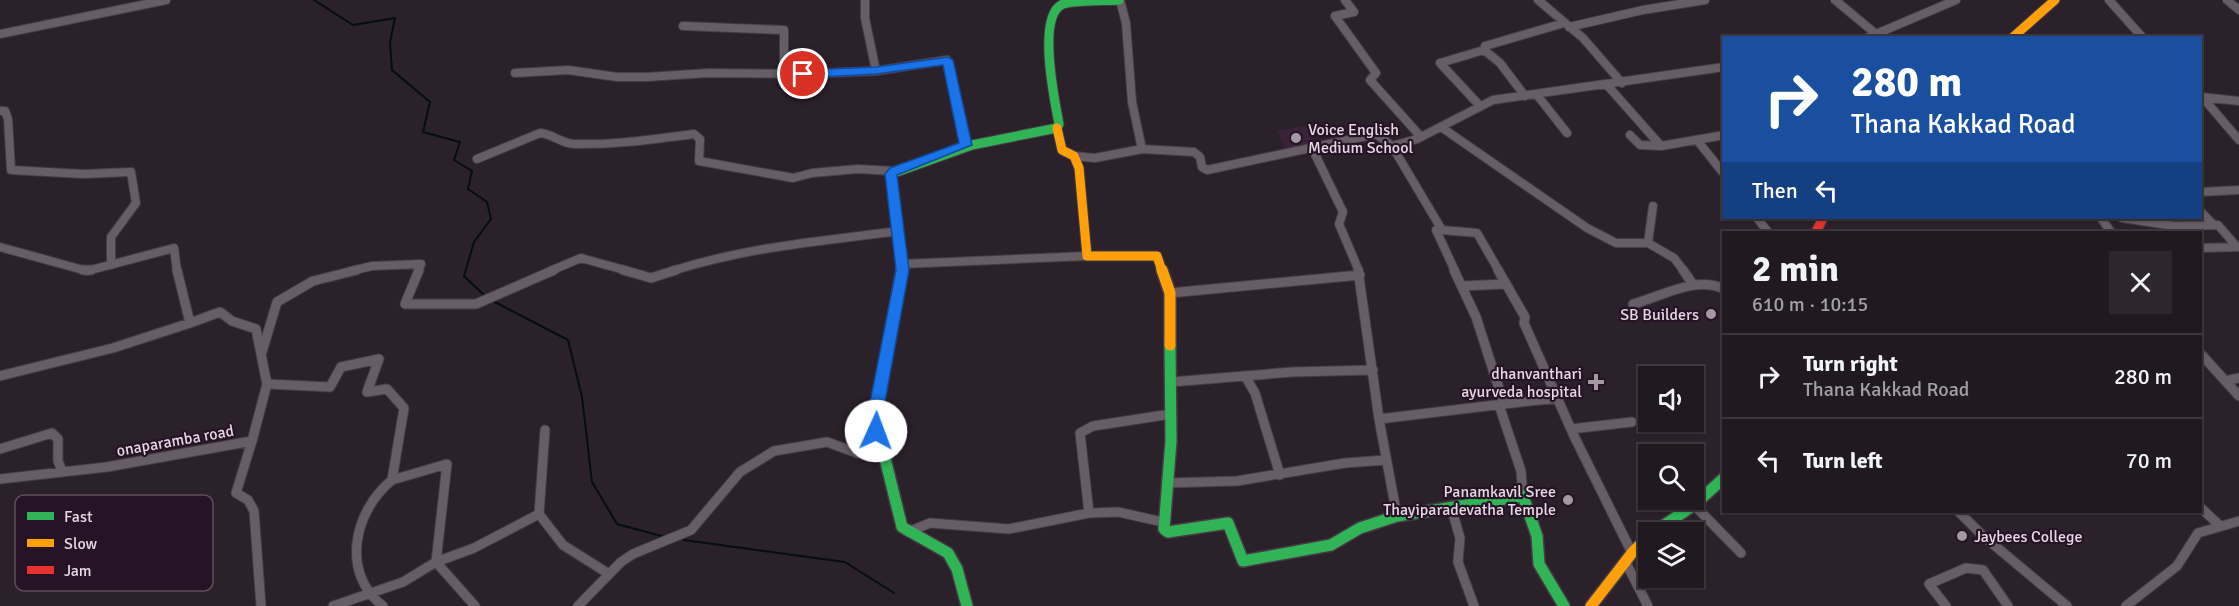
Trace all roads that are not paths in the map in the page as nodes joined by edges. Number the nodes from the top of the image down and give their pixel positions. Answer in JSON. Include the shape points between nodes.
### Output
{"nodes":[{"id":1,"x":165,"y":0,"type":"edge"},
{"id":2,"x":865,"y":0,"type":"edge"},
{"id":3,"x":1119,"y":0,"type":"edge"},
{"id":4,"x":1345,"y":0,"type":"edge"},
{"id":5,"x":1538,"y":0,"type":"edge"},
{"id":6,"x":1705,"y":0,"type":"edge"},
{"id":7,"x":1835,"y":0,"type":"edge"},
{"id":8,"x":1956,"y":0,"type":"edge"},
{"id":9,"x":2045,"y":0,"type":"edge"},
{"id":10,"x":2055,"y":0,"type":"edge"},
{"id":11,"x":2109,"y":0,"type":"edge"},
{"id":12,"x":2228,"y":0,"type":"edge"},
{"id":13,"x":2239,"y":10,"type":"edge"},
{"id":14,"x":1566,"y":25,"type":"junction"},
{"id":15,"x":683,"y":26,"type":"dead end"},
{"id":16,"x":0,"y":34,"type":"edge"},
{"id":17,"x":1876,"y":34,"type":"junction"},
{"id":18,"x":1872,"y":36,"type":"edge"},
{"id":19,"x":2007,"y":36,"type":"edge"},
{"id":20,"x":2014,"y":36,"type":"edge"},
{"id":21,"x":2142,"y":36,"type":"edge"},
{"id":22,"x":1484,"y":50,"type":"junction"},
{"id":23,"x":1722,"y":67,"type":"edge"},
{"id":24,"x":876,"y":71,"type":"junction"},
{"id":25,"x":515,"y":73,"type":"dead end"},
{"id":26,"x":784,"y":73,"type":"junction"},
{"id":27,"x":1622,"y":83,"type":"junction"},
{"id":28,"x":1607,"y":85,"type":"junction"},
{"id":29,"x":1537,"y":95,"type":"junction"},
{"id":30,"x":1525,"y":96,"type":"junction"},
{"id":31,"x":2202,"y":97,"type":"edge"},
{"id":32,"x":2239,"y":101,"type":"edge"},
{"id":33,"x":1480,"y":106,"type":"junction"},
{"id":34,"x":0,"y":111,"type":"edge"},
{"id":35,"x":1441,"y":127,"type":"junction"},
{"id":36,"x":1057,"y":128,"type":"junction"},
{"id":37,"x":1567,"y":133,"type":"dead end"},
{"id":38,"x":1630,"y":135,"type":"dead end"},
{"id":39,"x":1722,"y":135,"type":"edge"},
{"id":40,"x":1421,"y":137,"type":"junction"},
{"id":41,"x":1697,"y":140,"type":"junction"},
{"id":42,"x":2239,"y":140,"type":"edge"},
{"id":43,"x":966,"y":145,"type":"junction"},
{"id":44,"x":1392,"y":146,"type":"junction"},
{"id":45,"x":1661,"y":146,"type":"junction"},
{"id":46,"x":1312,"y":148,"type":"junction"},
{"id":47,"x":1142,"y":149,"type":"junction"},
{"id":48,"x":1074,"y":156,"type":"junction"},
{"id":49,"x":477,"y":159,"type":"dead end"},
{"id":50,"x":894,"y":171,"type":"junction"},
{"id":51,"x":1722,"y":171,"type":"edge"},
{"id":52,"x":2239,"y":190,"type":"edge"},
{"id":53,"x":2202,"y":192,"type":"edge"},
{"id":54,"x":1653,"y":206,"type":"dead end"},
{"id":55,"x":2202,"y":213,"type":"edge"},
{"id":56,"x":1758,"y":219,"type":"edge"},
{"id":57,"x":2129,"y":219,"type":"edge"},
{"id":58,"x":2214,"y":225,"type":"junction"},
{"id":59,"x":1442,"y":230,"type":"junction"},
{"id":60,"x":899,"y":231,"type":"junction"},
{"id":61,"x":1767,"y":231,"type":"edge"},
{"id":62,"x":1648,"y":243,"type":"junction"},
{"id":63,"x":0,"y":247,"type":"edge"},
{"id":64,"x":2238,"y":247,"type":"edge"},
{"id":65,"x":2202,"y":248,"type":"edge"},
{"id":66,"x":1087,"y":256,"type":"junction"},
{"id":67,"x":902,"y":264,"type":"junction"},
{"id":68,"x":111,"y":265,"type":"junction"},
{"id":69,"x":1360,"y":275,"type":"junction"},
{"id":70,"x":1692,"y":283,"type":"junction"},
{"id":71,"x":1505,"y":284,"type":"junction"},
{"id":72,"x":1462,"y":286,"type":"junction"},
{"id":73,"x":1722,"y":288,"type":"edge"},
{"id":74,"x":1170,"y":293,"type":"junction"},
{"id":75,"x":1633,"y":304,"type":"dead end"},
{"id":76,"x":190,"y":323,"type":"junction"},
{"id":77,"x":262,"y":353,"type":"junction"},
{"id":78,"x":2202,"y":355,"type":"edge"},
{"id":79,"x":1373,"y":370,"type":"junction"},
{"id":80,"x":0,"y":376,"type":"edge"},
{"id":81,"x":1245,"y":376,"type":"junction"},
{"id":82,"x":2239,"y":378,"type":"edge"},
{"id":83,"x":1171,"y":381,"type":"junction"},
{"id":84,"x":2225,"y":381,"type":"junction"},
{"id":85,"x":267,"y":384,"type":"junction"},
{"id":86,"x":2239,"y":396,"type":"edge"},
{"id":87,"x":1557,"y":398,"type":"junction"},
{"id":88,"x":1501,"y":404,"type":"junction"},
{"id":89,"x":1171,"y":414,"type":"junction"},
{"id":90,"x":1379,"y":419,"type":"junction"},
{"id":91,"x":1632,"y":422,"type":"dead end"},
{"id":92,"x":1571,"y":429,"type":"junction"},
{"id":93,"x":545,"y":430,"type":"dead end"},
{"id":94,"x":252,"y":441,"type":"junction"},
{"id":95,"x":0,"y":449,"type":"edge"},
{"id":96,"x":885,"y":458,"type":"junction"},
{"id":97,"x":1386,"y":460,"type":"junction"},
{"id":98,"x":62,"y":471,"type":"junction"},
{"id":99,"x":1280,"y":474,"type":"junction"},
{"id":100,"x":0,"y":479,"type":"edge"},
{"id":101,"x":392,"y":480,"type":"junction"},
{"id":102,"x":1722,"y":480,"type":"edge"},
{"id":103,"x":1167,"y":483,"type":"junction"},
{"id":104,"x":1523,"y":496,"type":"junction"},
{"id":105,"x":1704,"y":496,"type":"edge"},
{"id":106,"x":1451,"y":507,"type":"junction"},
{"id":107,"x":2202,"y":509,"type":"edge"},
{"id":108,"x":1687,"y":510,"type":"edge"},
{"id":109,"x":1699,"y":510,"type":"edge"},
{"id":110,"x":1089,"y":513,"type":"junction"},
{"id":111,"x":1960,"y":513,"type":"edge"},
{"id":112,"x":539,"y":514,"type":"junction"},
{"id":113,"x":1397,"y":516,"type":"junction"},
{"id":114,"x":2239,"y":520,"type":"edge"},
{"id":115,"x":1163,"y":522,"type":"junction"},
{"id":116,"x":1669,"y":522,"type":"edge"},
{"id":117,"x":2219,"y":525,"type":"junction"},
{"id":118,"x":908,"y":532,"type":"junction"},
{"id":119,"x":1638,"y":547,"type":"edge"},
{"id":120,"x":1632,"y":553,"type":"junction"},
{"id":121,"x":1741,"y":553,"type":"dead end"},
{"id":122,"x":436,"y":562,"type":"junction"},
{"id":123,"x":1626,"y":563,"type":"junction"},
{"id":124,"x":609,"y":574,"type":"junction"},
{"id":125,"x":369,"y":594,"type":"junction"},
{"id":126,"x":261,"y":606,"type":"edge"},
{"id":127,"x":333,"y":606,"type":"edge"},
{"id":128,"x":383,"y":606,"type":"edge"},
{"id":129,"x":475,"y":606,"type":"edge"},
{"id":130,"x":578,"y":606,"type":"edge"},
{"id":131,"x":967,"y":606,"type":"edge"},
{"id":132,"x":1474,"y":606,"type":"edge"},
{"id":133,"x":1564,"y":606,"type":"edge"},
{"id":134,"x":1591,"y":606,"type":"edge"},
{"id":135,"x":1648,"y":606,"type":"edge"},
{"id":136,"x":1946,"y":606,"type":"edge"},
{"id":137,"x":2008,"y":606,"type":"edge"},
{"id":138,"x":2067,"y":606,"type":"edge"},
{"id":139,"x":2126,"y":606,"type":"edge"}],
"edges":[{"from":1,"to":16,"type":"street"},
{"from":2,"to":24,"type":"street"},
{"from":3,"to":36,"type":"main road","via":[[1066,3],[1050,15]]},
{"from":3,"to":47,"type":"street","via":[[1126,23],[1132,102]]},
{"from":4,"to":40,"type":"street","via":[[1354,12],[1335,16],[1376,73],[1370,80]]},
{"from":5,"to":14,"type":"street"},
{"from":6,"to":14,"type":"street"},
{"from":7,"to":17,"type":"street"},
{"from":8,"to":17,"type":"street"},
{"from":9,"to":19,"type":"main road"},
{"from":10,"to":20,"type":"main road"},
{"from":11,"to":21,"type":"street"},
{"from":12,"to":13,"type":"street"},
{"from":14,"to":22,"type":"street","via":[[1485,46]]},
{"from":14,"to":27,"type":"street"},
{"from":15,"to":26,"type":"street","via":[[783,30]]},
{"from":17,"to":18,"type":"street"},
{"from":22,"to":30,"type":"street","via":[[1515,80]]},
{"from":22,"to":33,"type":"street","via":[[1440,63]]},
{"from":23,"to":27,"type":"street"},
{"from":24,"to":26,"type":"street"},
{"from":24,"to":43,"type":"street","via":[[948,60]]},
{"from":25,"to":26,"type":"street","via":[[568,70],[646,78]]},
{"from":27,"to":28,"type":"street"},
{"from":28,"to":29,"type":"street"},
{"from":28,"to":45,"type":"street"},
{"from":29,"to":30,"type":"street"},
{"from":29,"to":37,"type":"street"},
{"from":30,"to":33,"type":"street","via":[[1493,100]]},
{"from":31,"to":32,"type":"street"},
{"from":31,"to":42,"type":"street"},
{"from":33,"to":35,"type":"street"},
{"from":34,"to":68,"type":"street","via":[[5,111],[8,119],[10,170],[131,172],[136,203],[111,237]]},
{"from":35,"to":40,"type":"street"},
{"from":35,"to":62,"type":"street","via":[[1587,228],[1616,243]]},
{"from":36,"to":43,"type":"main road"},
{"from":36,"to":48,"type":"main road","via":[[1062,150]]},
{"from":38,"to":45,"type":"street","via":[[1640,146]]},
{"from":39,"to":41,"type":"street"},
{"from":40,"to":44,"type":"street"},
{"from":41,"to":45,"type":"street"},
{"from":41,"to":51,"type":"street"},
{"from":43,"to":50,"type":"main road"},
{"from":44,"to":46,"type":"street","via":[[1376,134]]},
{"from":44,"to":59,"type":"street"},
{"from":46,"to":47,"type":"street","via":[[1207,170],[1194,152]]},
{"from":46,"to":69,"type":"street","via":[[1342,212],[1339,224]]},
{"from":47,"to":48,"type":"street","via":[[1095,158]]},
{"from":48,"to":66,"type":"main road","via":[[1080,178]]},
{"from":49,"to":50,"type":"street","via":[[540,133],[573,144],[694,134],[700,139],[699,161],[714,165],[793,178],[858,169]]},
{"from":50,"to":60,"type":"main road","via":[[891,186]]},
{"from":52,"to":53,"type":"street"},
{"from":54,"to":62,"type":"street"},
{"from":55,"to":58,"type":"street"},
{"from":56,"to":61,"type":"street"},
{"from":57,"to":58,"type":"street","via":[[2175,226]]},
{"from":58,"to":64,"type":"street"},
{"from":59,"to":71,"type":"street","via":[[1477,233]]},
{"from":59,"to":72,"type":"street","via":[[1436,230]]},
{"from":60,"to":67,"type":"main road"},
{"from":60,"to":77,"type":"street","via":[[754,249],[651,278],[581,258],[476,304],[405,304],[421,264],[372,266],[313,281],[277,302]]},
{"from":62,"to":70,"type":"street","via":[[1674,258]]},
{"from":63,"to":68,"type":"street","via":[[87,271]]},
{"from":64,"to":65,"type":"street"},
{"from":66,"to":67,"type":"street"},
{"from":66,"to":74,"type":"main road","via":[[1156,256]]},
{"from":67,"to":96,"type":"main road","via":[[875,418]]},
{"from":68,"to":76,"type":"street","via":[[174,248]]},
{"from":69,"to":74,"type":"street"},
{"from":69,"to":79,"type":"street"},
{"from":70,"to":73,"type":"street"},
{"from":70,"to":75,"type":"street"},
{"from":71,"to":72,"type":"street"},
{"from":71,"to":87,"type":"street","via":[[1525,317],[1524,323]]},
{"from":72,"to":88,"type":"street","via":[[1476,317]]},
{"from":74,"to":83,"type":"main road"},
{"from":76,"to":77,"type":"street","via":[[220,312],[231,321],[256,329]]},
{"from":76,"to":80,"type":"street","via":[[113,348]]},
{"from":77,"to":85,"type":"street"},
{"from":78,"to":84,"type":"street"},
{"from":79,"to":81,"type":"street"},
{"from":79,"to":90,"type":"street"},
{"from":81,"to":83,"type":"street"},
{"from":81,"to":99,"type":"street","via":[[1255,393]]},
{"from":82,"to":84,"type":"street"},
{"from":83,"to":89,"type":"main road"},
{"from":84,"to":86,"type":"street"},
{"from":85,"to":94,"type":"street"},
{"from":85,"to":101,"type":"street","via":[[330,387],[341,367],[379,359],[367,392],[387,389],[404,408]]},
{"from":87,"to":88,"type":"street"},
{"from":87,"to":92,"type":"street"},
{"from":88,"to":90,"type":"street"},
{"from":88,"to":104,"type":"street","via":[[1521,471]]},
{"from":89,"to":103,"type":"main road"},
{"from":89,"to":110,"type":"street","via":[[1093,426],[1080,433]]},
{"from":90,"to":97,"type":"street"},
{"from":91,"to":92,"type":"street"},
{"from":92,"to":120,"type":"street"},
{"from":93,"to":112,"type":"street"},
{"from":94,"to":98,"type":"street","name":"onaparamba road","via":[[107,467]]},
{"from":94,"to":126,"type":"street","name":"onaparamba road","via":[[236,493],[254,511]]},
{"from":95,"to":98,"type":"street","via":[[52,433],[58,439]]},
{"from":96,"to":118,"type":"main road","via":[[899,521]]},
{"from":96,"to":124,"type":"street","via":[[827,442],[774,451],[740,472],[691,530],[633,554]]},
{"from":97,"to":99,"type":"street"},
{"from":97,"to":113,"type":"street"},
{"from":98,"to":100,"type":"street","name":"onaparamba road"},
{"from":99,"to":103,"type":"street"},
{"from":101,"to":122,"type":"street","via":[[447,464]]},
{"from":101,"to":125,"type":"street","via":[[376,492],[356,542],[358,566]]},
{"from":102,"to":105,"type":"main road"},
{"from":103,"to":115,"type":"main road"},
{"from":104,"to":106,"type":"main road"},
{"from":104,"to":133,"type":"main road","via":[[1537,536],[1539,564]]},
{"from":106,"to":113,"type":"main road"},
{"from":106,"to":132,"type":"street","via":[[1460,538],[1458,562]]},
{"from":107,"to":117,"type":"street"},
{"from":108,"to":116,"type":"main road"},
{"from":109,"to":121,"type":"street"},
{"from":110,"to":115,"type":"street","via":[[1118,512]]},
{"from":110,"to":118,"type":"street","via":[[1009,529],[930,523]]},
{"from":111,"to":138,"type":"street"},
{"from":112,"to":122,"type":"street","via":[[474,548]]},
{"from":112,"to":124,"type":"street","via":[[563,545]]},
{"from":113,"to":115,"type":"main road","via":[[1360,528],[1331,545],[1242,561],[1228,523],[1168,532]]},
{"from":114,"to":117,"type":"street"},
{"from":117,"to":139,"type":"street","via":[[2198,533],[2177,566]]},
{"from":118,"to":131,"type":"main road","via":[[948,553],[957,569]]},
{"from":119,"to":120,"type":"main road"},
{"from":120,"to":123,"type":"main road"},
{"from":122,"to":125,"type":"street","via":[[403,582]]},
{"from":122,"to":129,"type":"street"},
{"from":123,"to":134,"type":"main road"},
{"from":123,"to":135,"type":"street"},
{"from":124,"to":130,"type":"street"},
{"from":125,"to":127,"type":"street"},
{"from":125,"to":128,"type":"street"},
{"from":136,"to":137,"type":"street","via":[[1929,584],[1966,568],[1983,570]]}]}
